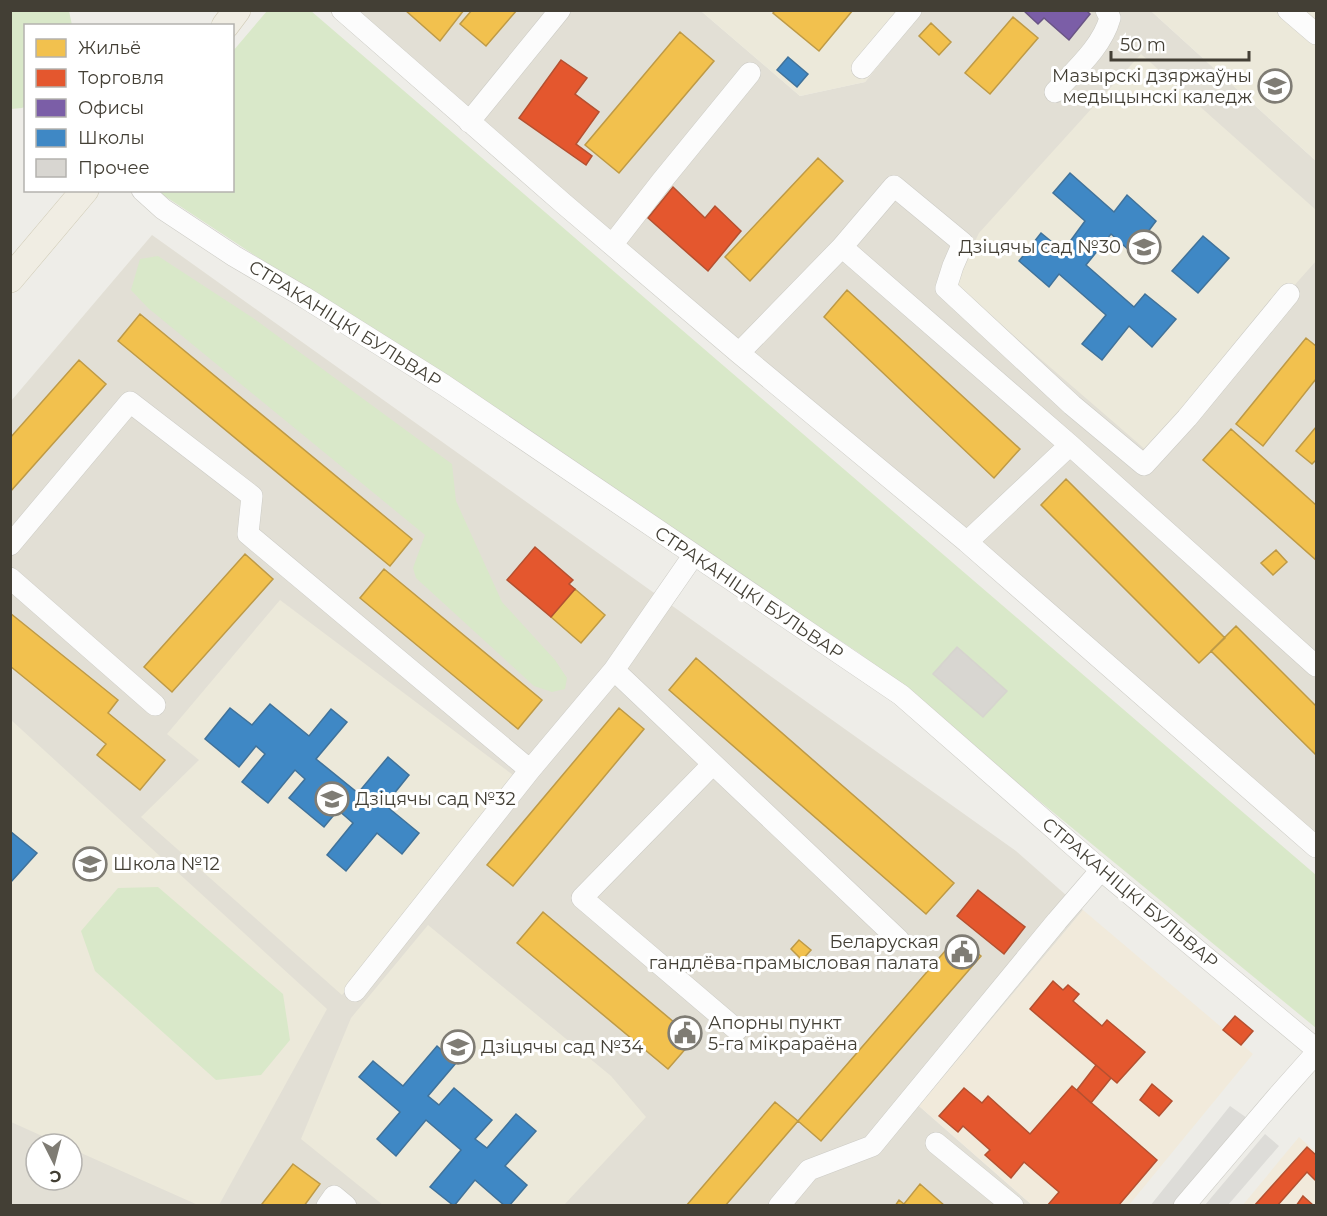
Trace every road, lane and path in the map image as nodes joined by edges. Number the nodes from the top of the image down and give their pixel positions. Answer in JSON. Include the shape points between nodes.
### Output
{"nodes":[{"id":1,"x":237,"y":10,"type":"edge"},
{"id":2,"x":342,"y":10,"type":"edge"},
{"id":3,"x":560,"y":10,"type":"edge"},
{"id":4,"x":911,"y":10,"type":"edge"},
{"id":5,"x":1106,"y":10,"type":"edge"},
{"id":6,"x":1288,"y":10,"type":"edge"},
{"id":7,"x":226,"y":24,"type":"edge"},
{"id":8,"x":1317,"y":34,"type":"edge"},
{"id":9,"x":862,"y":68,"type":"dead end"},
{"id":10,"x":750,"y":73,"type":"dead end"},
{"id":11,"x":1055,"y":92,"type":"dead end"},
{"id":12,"x":469,"y":122,"type":"junction"},
{"id":13,"x":84,"y":192,"type":"edge"},
{"id":14,"x":144,"y":192,"type":"edge"},
{"id":15,"x":612,"y":245,"type":"junction"},
{"id":16,"x":842,"y":247,"type":"junction"},
{"id":17,"x":10,"y":279,"type":"edge"},
{"id":18,"x":1289,"y":294,"type":"dead end"},
{"id":19,"x":739,"y":353,"type":"junction"},
{"id":20,"x":1070,"y":445,"type":"junction"},
{"id":21,"x":968,"y":542,"type":"junction"},
{"id":22,"x":10,"y":545,"type":"edge"},
{"id":23,"x":693,"y":556,"type":"junction"},
{"id":24,"x":10,"y":578,"type":"edge"},
{"id":25,"x":1317,"y":666,"type":"edge"},
{"id":26,"x":614,"y":670,"type":"junction"},
{"id":27,"x":155,"y":705,"type":"dead end"},
{"id":28,"x":712,"y":764,"type":"junction"},
{"id":29,"x":530,"y":770,"type":"junction"},
{"id":30,"x":1317,"y":847,"type":"edge"},
{"id":31,"x":1101,"y":870,"type":"junction"},
{"id":32,"x":899,"y":940,"type":"dead end"},
{"id":33,"x":355,"y":991,"type":"dead end"},
{"id":34,"x":737,"y":1030,"type":"dead end"},
{"id":35,"x":1317,"y":1051,"type":"edge"},
{"id":36,"x":936,"y":1143,"type":"dead end"},
{"id":37,"x":327,"y":1206,"type":"edge"},
{"id":38,"x":346,"y":1206,"type":"edge"},
{"id":39,"x":779,"y":1206,"type":"edge"},
{"id":40,"x":1013,"y":1206,"type":"edge"},
{"id":41,"x":1184,"y":1206,"type":"edge"}],
"edges":[{"from":1,"to":7,"type":"main road"},
{"from":2,"to":12,"type":"street"},
{"from":3,"to":12,"type":"street"},
{"from":4,"to":9,"type":"street"},
{"from":5,"to":11,"type":"street","via":[[1110,18],[1106,33]]},
{"from":6,"to":8,"type":"street"},
{"from":10,"to":15,"type":"street"},
{"from":12,"to":15,"type":"street"},
{"from":13,"to":17,"type":"main road"},
{"from":14,"to":23,"type":"street","name":"СТРАКАНІЦКІ БУЛЬВАР","via":[[234,256],[444,385]]},
{"from":15,"to":19,"type":"street"},
{"from":16,"to":18,"type":"street","via":[[894,186],[963,243],[946,288],[1072,405],[1144,465]]},
{"from":16,"to":19,"type":"street"},
{"from":16,"to":20,"type":"street"},
{"from":19,"to":21,"type":"street"},
{"from":20,"to":21,"type":"street"},
{"from":20,"to":25,"type":"street"},
{"from":21,"to":30,"type":"street"},
{"from":22,"to":29,"type":"street","via":[[130,402],[252,496],[248,534]]},
{"from":23,"to":26,"type":"street"},
{"from":23,"to":31,"type":"street","name":"СТРАКАНІЦКІ БУЛЬВАР","via":[[901,695]]},
{"from":24,"to":27,"type":"street"},
{"from":26,"to":28,"type":"street"},
{"from":26,"to":29,"type":"street"},
{"from":28,"to":32,"type":"street"},
{"from":28,"to":34,"type":"street","via":[[582,898]]},
{"from":29,"to":33,"type":"street"},
{"from":31,"to":35,"type":"street","name":"СТРАКАНІЦКІ БУЛЬВАР"},
{"from":31,"to":39,"type":"street","via":[[872,1146],[809,1170]]},
{"from":35,"to":41,"type":"street"},
{"from":36,"to":40,"type":"street"},
{"from":37,"to":38,"type":"street","via":[[334,1196]]}]}
